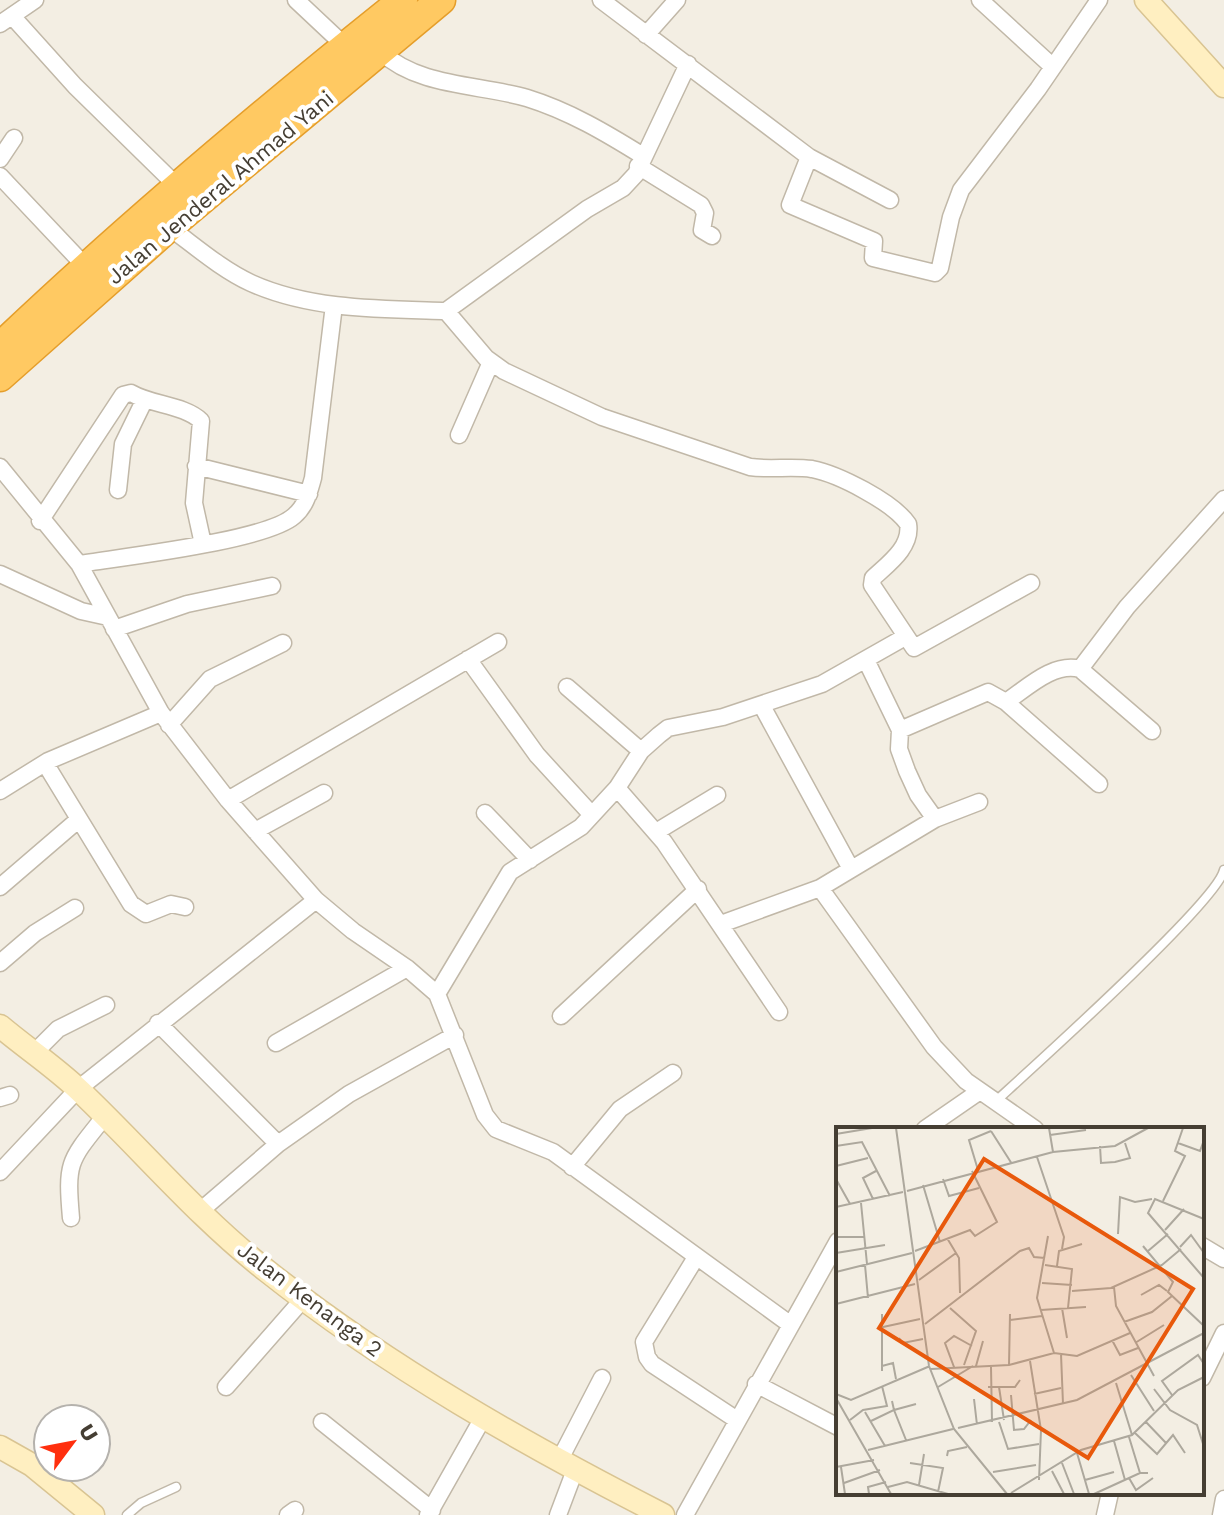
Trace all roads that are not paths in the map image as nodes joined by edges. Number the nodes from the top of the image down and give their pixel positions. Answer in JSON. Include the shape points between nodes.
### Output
{"nodes":[{"id":1,"x":35,"y":0,"type":"edge"},
{"id":2,"x":296,"y":0,"type":"edge"},
{"id":3,"x":403,"y":0,"type":"edge"},
{"id":4,"x":441,"y":0,"type":"edge"},
{"id":5,"x":601,"y":0,"type":"edge"},
{"id":6,"x":677,"y":0,"type":"edge"},
{"id":7,"x":980,"y":0,"type":"edge"},
{"id":8,"x":1099,"y":0,"type":"edge"},
{"id":9,"x":1147,"y":0,"type":"edge"},
{"id":10,"x":6,"y":20,"type":"edge"},
{"id":11,"x":646,"y":35,"type":"junction"},
{"id":12,"x":345,"y":46,"type":"junction"},
{"id":13,"x":381,"y":52,"type":"junction"},
{"id":14,"x":688,"y":64,"type":"junction"},
{"id":15,"x":1053,"y":67,"type":"junction"},
{"id":16,"x":1224,"y":86,"type":"edge"},
{"id":17,"x":14,"y":138,"type":"dead end"},
{"id":18,"x":0,"y":159,"type":"edge"},
{"id":19,"x":814,"y":160,"type":"junction"},
{"id":20,"x":640,"y":161,"type":"junction"},
{"id":21,"x":0,"y":176,"type":"edge"},
{"id":22,"x":176,"y":185,"type":"junction"},
{"id":23,"x":890,"y":200,"type":"dead end"},
{"id":24,"x":169,"y":227,"type":"junction"},
{"id":25,"x":712,"y":236,"type":"dead end"},
{"id":26,"x":83,"y":279,"type":"junction"},
{"id":27,"x":334,"y":305,"type":"junction"},
{"id":28,"x":446,"y":311,"type":"junction"},
{"id":29,"x":0,"y":347,"type":"edge"},
{"id":30,"x":491,"y":362,"type":"junction"},
{"id":31,"x":0,"y":377,"type":"edge"},
{"id":32,"x":144,"y":401,"type":"junction"},
{"id":33,"x":459,"y":435,"type":"dead end"},
{"id":34,"x":196,"y":466,"type":"junction"},
{"id":35,"x":0,"y":467,"type":"edge"},
{"id":36,"x":118,"y":490,"type":"dead end"},
{"id":37,"x":309,"y":494,"type":"junction"},
{"id":38,"x":1224,"y":499,"type":"edge"},
{"id":39,"x":40,"y":521,"type":"junction"},
{"id":40,"x":203,"y":544,"type":"junction"},
{"id":41,"x":79,"y":564,"type":"junction"},
{"id":42,"x":0,"y":574,"type":"edge"},
{"id":43,"x":1031,"y":583,"type":"dead end"},
{"id":44,"x":272,"y":586,"type":"dead end"},
{"id":45,"x":111,"y":623,"type":"junction"},
{"id":46,"x":905,"y":637,"type":"junction"},
{"id":47,"x":498,"y":642,"type":"dead end"},
{"id":48,"x":283,"y":643,"type":"dead end"},
{"id":49,"x":468,"y":659,"type":"junction"},
{"id":50,"x":866,"y":660,"type":"junction"},
{"id":51,"x":1080,"y":669,"type":"junction"},
{"id":52,"x":567,"y":687,"type":"dead end"},
{"id":53,"x":1006,"y":702,"type":"junction"},
{"id":54,"x":762,"y":706,"type":"junction"},
{"id":55,"x":165,"y":719,"type":"junction"},
{"id":56,"x":900,"y":730,"type":"junction"},
{"id":57,"x":1152,"y":731,"type":"dead end"},
{"id":58,"x":641,"y":751,"type":"junction"},
{"id":59,"x":45,"y":763,"type":"junction"},
{"id":60,"x":1099,"y":784,"type":"dead end"},
{"id":61,"x":617,"y":788,"type":"junction"},
{"id":62,"x":0,"y":791,"type":"edge"},
{"id":63,"x":324,"y":793,"type":"dead end"},
{"id":64,"x":717,"y":795,"type":"dead end"},
{"id":65,"x":228,"y":800,"type":"junction"},
{"id":66,"x":979,"y":802,"type":"dead end"},
{"id":67,"x":485,"y":813,"type":"dead end"},
{"id":68,"x":592,"y":815,"type":"junction"},
{"id":69,"x":935,"y":819,"type":"junction"},
{"id":70,"x":78,"y":820,"type":"junction"},
{"id":71,"x":255,"y":831,"type":"junction"},
{"id":72,"x":656,"y":832,"type":"junction"},
{"id":73,"x":530,"y":860,"type":"junction"},
{"id":74,"x":851,"y":869,"type":"junction"},
{"id":75,"x":1224,"y":870,"type":"edge"},
{"id":76,"x":0,"y":887,"type":"edge"},
{"id":77,"x":820,"y":888,"type":"junction"},
{"id":78,"x":698,"y":889,"type":"junction"},
{"id":79,"x":316,"y":900,"type":"junction"},
{"id":80,"x":185,"y":907,"type":"dead end"},
{"id":81,"x":75,"y":908,"type":"dead end"},
{"id":82,"x":721,"y":924,"type":"junction"},
{"id":83,"x":0,"y":963,"type":"edge"},
{"id":84,"x":407,"y":968,"type":"junction"},
{"id":85,"x":437,"y":994,"type":"junction"},
{"id":86,"x":106,"y":1005,"type":"dead end"},
{"id":87,"x":779,"y":1012,"type":"dead end"},
{"id":88,"x":561,"y":1016,"type":"dead end"},
{"id":89,"x":158,"y":1023,"type":"junction"},
{"id":90,"x":0,"y":1026,"type":"edge"},
{"id":91,"x":455,"y":1035,"type":"junction"},
{"id":92,"x":276,"y":1043,"type":"dead end"},
{"id":93,"x":34,"y":1053,"type":"junction"},
{"id":94,"x":673,"y":1073,"type":"dead end"},
{"id":95,"x":78,"y":1089,"type":"junction"},
{"id":96,"x":980,"y":1091,"type":"junction"},
{"id":97,"x":996,"y":1102,"type":"junction"},
{"id":98,"x":105,"y":1116,"type":"junction"},
{"id":99,"x":928,"y":1127,"type":"edge"},
{"id":100,"x":1032,"y":1127,"type":"edge"},
{"id":101,"x":278,"y":1144,"type":"junction"},
{"id":102,"x":572,"y":1167,"type":"junction"},
{"id":103,"x":0,"y":1172,"type":"edge"},
{"id":104,"x":199,"y":1212,"type":"junction"},
{"id":105,"x":71,"y":1218,"type":"dead end"},
{"id":106,"x":1204,"y":1247,"type":"edge"},
{"id":107,"x":695,"y":1259,"type":"junction"},
{"id":108,"x":1224,"y":1259,"type":"edge"},
{"id":109,"x":832,"y":1263,"type":"edge"},
{"id":110,"x":304,"y":1298,"type":"junction"},
{"id":111,"x":791,"y":1325,"type":"junction"},
{"id":112,"x":1224,"y":1333,"type":"edge"},
{"id":113,"x":1204,"y":1374,"type":"edge"},
{"id":114,"x":602,"y":1378,"type":"dead end"},
{"id":115,"x":756,"y":1384,"type":"junction"},
{"id":116,"x":226,"y":1387,"type":"dead end"},
{"id":117,"x":484,"y":1416,"type":"junction"},
{"id":118,"x":737,"y":1420,"type":"junction"},
{"id":119,"x":322,"y":1422,"type":"dead end"},
{"id":120,"x":836,"y":1426,"type":"edge"},
{"id":121,"x":0,"y":1447,"type":"edge"},
{"id":122,"x":567,"y":1465,"type":"junction"},
{"id":123,"x":176,"y":1487,"type":"dead end"},
{"id":124,"x":1110,"y":1495,"type":"edge"},
{"id":125,"x":1224,"y":1499,"type":"edge"},
{"id":126,"x":430,"y":1513,"type":"edge"},
{"id":127,"x":93,"y":1515,"type":"edge"},
{"id":128,"x":127,"y":1515,"type":"edge"},
{"id":129,"x":558,"y":1515,"type":"edge"},
{"id":130,"x":663,"y":1515,"type":"edge"},
{"id":131,"x":685,"y":1515,"type":"edge"},
{"id":132,"x":1105,"y":1515,"type":"edge"},
{"id":133,"x":1221,"y":1515,"type":"edge"}],
"edges":[{"from":1,"to":10,"type":"street"},
{"from":2,"to":12,"type":"street"},
{"from":3,"to":12,"type":"highway","name":"Jalan Jenderal Ahmad Yani"},
{"from":4,"to":13,"type":"highway","name":"Jalan Jenderal Ahmad Yani"},
{"from":5,"to":11,"type":"street"},
{"from":6,"to":11,"type":"street"},
{"from":7,"to":15,"type":"street"},
{"from":8,"to":15,"type":"street"},
{"from":9,"to":16,"type":"main road"},
{"from":10,"to":22,"type":"street"},
{"from":11,"to":14,"type":"street"},
{"from":12,"to":22,"type":"highway","name":"Jalan Jenderal Ahmad Yani"},
{"from":13,"to":20,"type":"street","via":[[408,72],[526,98],[590,123]]},
{"from":13,"to":24,"type":"highway","name":"Jalan Jenderal Ahmad Yani"},
{"from":14,"to":19,"type":"street"},
{"from":14,"to":20,"type":"street"},
{"from":15,"to":19,"type":"street","via":[[961,190],[935,273],[873,258],[874,241],[790,205]]},
{"from":17,"to":18,"type":"street"},
{"from":19,"to":23,"type":"street"},
{"from":20,"to":25,"type":"street","via":[[701,205],[702,230]]},
{"from":20,"to":28,"type":"street","via":[[623,188]]},
{"from":21,"to":26,"type":"street"},
{"from":22,"to":26,"type":"highway","name":"Jalan Jenderal Ahmad Yani"},
{"from":24,"to":26,"type":"highway","name":"Jalan Jenderal Ahmad Yani"},
{"from":24,"to":27,"type":"street","via":[[249,282],[285,296]]},
{"from":26,"to":29,"type":"highway","name":"Jalan Jenderal Ahmad Yani"},
{"from":26,"to":31,"type":"highway","name":"Jalan Jenderal Ahmad Yani"},
{"from":27,"to":28,"type":"street"},
{"from":27,"to":37,"type":"street"},
{"from":28,"to":30,"type":"street"},
{"from":30,"to":33,"type":"street"},
{"from":30,"to":46,"type":"street","via":[[602,417],[666,441],[750,467],[810,469],[880,501],[908,524],[902,549],[872,585]]},
{"from":32,"to":34,"type":"street","via":[[199,418]]},
{"from":32,"to":36,"type":"street","via":[[123,444]]},
{"from":32,"to":39,"type":"street","via":[[131,393],[123,395]]},
{"from":34,"to":37,"type":"street"},
{"from":34,"to":40,"type":"street","via":[[195,510]]},
{"from":35,"to":39,"type":"street"},
{"from":37,"to":40,"type":"street","via":[[284,523]]},
{"from":38,"to":51,"type":"street","via":[[1127,607]]},
{"from":39,"to":41,"type":"street"},
{"from":40,"to":41,"type":"street"},
{"from":41,"to":45,"type":"street"},
{"from":42,"to":45,"type":"street"},
{"from":43,"to":46,"type":"street","via":[[919,648]]},
{"from":44,"to":45,"type":"street"},
{"from":45,"to":55,"type":"street"},
{"from":46,"to":50,"type":"street"},
{"from":47,"to":49,"type":"street"},
{"from":48,"to":55,"type":"street","via":[[210,679]]},
{"from":49,"to":65,"type":"street"},
{"from":49,"to":68,"type":"street","via":[[537,755]]},
{"from":50,"to":54,"type":"street","via":[[822,684]]},
{"from":50,"to":56,"type":"street"},
{"from":51,"to":53,"type":"street","via":[[1052,672]]},
{"from":51,"to":57,"type":"street"},
{"from":52,"to":58,"type":"street"},
{"from":53,"to":56,"type":"street","via":[[983,692]]},
{"from":53,"to":60,"type":"street"},
{"from":54,"to":58,"type":"street","via":[[668,728]]},
{"from":54,"to":74,"type":"street"},
{"from":55,"to":59,"type":"street"},
{"from":55,"to":65,"type":"street"},
{"from":56,"to":69,"type":"street","via":[[899,749],[907,771]]},
{"from":58,"to":61,"type":"street"},
{"from":59,"to":62,"type":"street"},
{"from":59,"to":70,"type":"street"},
{"from":61,"to":68,"type":"street"},
{"from":61,"to":72,"type":"street"},
{"from":63,"to":71,"type":"street"},
{"from":64,"to":72,"type":"street"},
{"from":65,"to":71,"type":"street"},
{"from":66,"to":69,"type":"street"},
{"from":67,"to":73,"type":"street"},
{"from":68,"to":73,"type":"street"},
{"from":69,"to":74,"type":"street"},
{"from":70,"to":76,"type":"street"},
{"from":70,"to":80,"type":"street","via":[[140,913],[171,904]]},
{"from":71,"to":79,"type":"street"},
{"from":72,"to":78,"type":"street"},
{"from":73,"to":85,"type":"street","via":[[503,881]]},
{"from":74,"to":77,"type":"street"},
{"from":75,"to":97,"type":"lane","via":[[1196,907],[1111,994]]},
{"from":77,"to":82,"type":"street"},
{"from":77,"to":96,"type":"street","via":[[934,1047]]},
{"from":78,"to":82,"type":"street"},
{"from":78,"to":88,"type":"street"},
{"from":79,"to":84,"type":"street"},
{"from":79,"to":89,"type":"street"},
{"from":81,"to":83,"type":"street"},
{"from":82,"to":87,"type":"street"},
{"from":84,"to":85,"type":"street"},
{"from":84,"to":92,"type":"street"},
{"from":85,"to":91,"type":"street"},
{"from":86,"to":93,"type":"street","via":[[58,1029]]},
{"from":89,"to":95,"type":"street"},
{"from":89,"to":101,"type":"street"},
{"from":90,"to":93,"type":"main road","name":"Jalan Kenanga 2"},
{"from":91,"to":101,"type":"street","via":[[349,1094]]},
{"from":91,"to":102,"type":"street","via":[[485,1115],[496,1129],[546,1148]]},
{"from":93,"to":95,"type":"main road","name":"Jalan Kenanga 2"},
{"from":94,"to":102,"type":"street","via":[[630,1099]]},
{"from":95,"to":98,"type":"main road","name":"Jalan Kenanga 2"},
{"from":95,"to":103,"type":"street"},
{"from":96,"to":97,"type":"street"},
{"from":96,"to":99,"type":"street"},
{"from":97,"to":100,"type":"street"},
{"from":98,"to":104,"type":"main road","name":"Jalan Kenanga 2"},
{"from":98,"to":105,"type":"street","via":[[72,1157],[67,1179]]},
{"from":101,"to":104,"type":"street"},
{"from":102,"to":107,"type":"street"},
{"from":104,"to":110,"type":"main road","name":"Jalan Kenanga 2"},
{"from":106,"to":108,"type":"street"},
{"from":107,"to":111,"type":"street"},
{"from":107,"to":118,"type":"street","via":[[644,1349],[652,1364]]},
{"from":109,"to":111,"type":"street"},
{"from":110,"to":116,"type":"street"},
{"from":110,"to":117,"type":"main road","name":"Jalan Kenanga 2"},
{"from":111,"to":115,"type":"street"},
{"from":112,"to":113,"type":"street"},
{"from":114,"to":122,"type":"street"},
{"from":115,"to":118,"type":"street"},
{"from":115,"to":120,"type":"street"},
{"from":117,"to":122,"type":"main road","name":"Jalan Kenanga 2"},
{"from":117,"to":126,"type":"street"},
{"from":118,"to":131,"type":"street"},
{"from":119,"to":126,"type":"street"},
{"from":121,"to":127,"type":"main road","via":[[32,1465]]},
{"from":122,"to":129,"type":"street"},
{"from":122,"to":130,"type":"main road","name":"Jalan Kenanga 2"},
{"from":123,"to":128,"type":"lane"},
{"from":124,"to":132,"type":"street"},
{"from":125,"to":133,"type":"street"}]}
